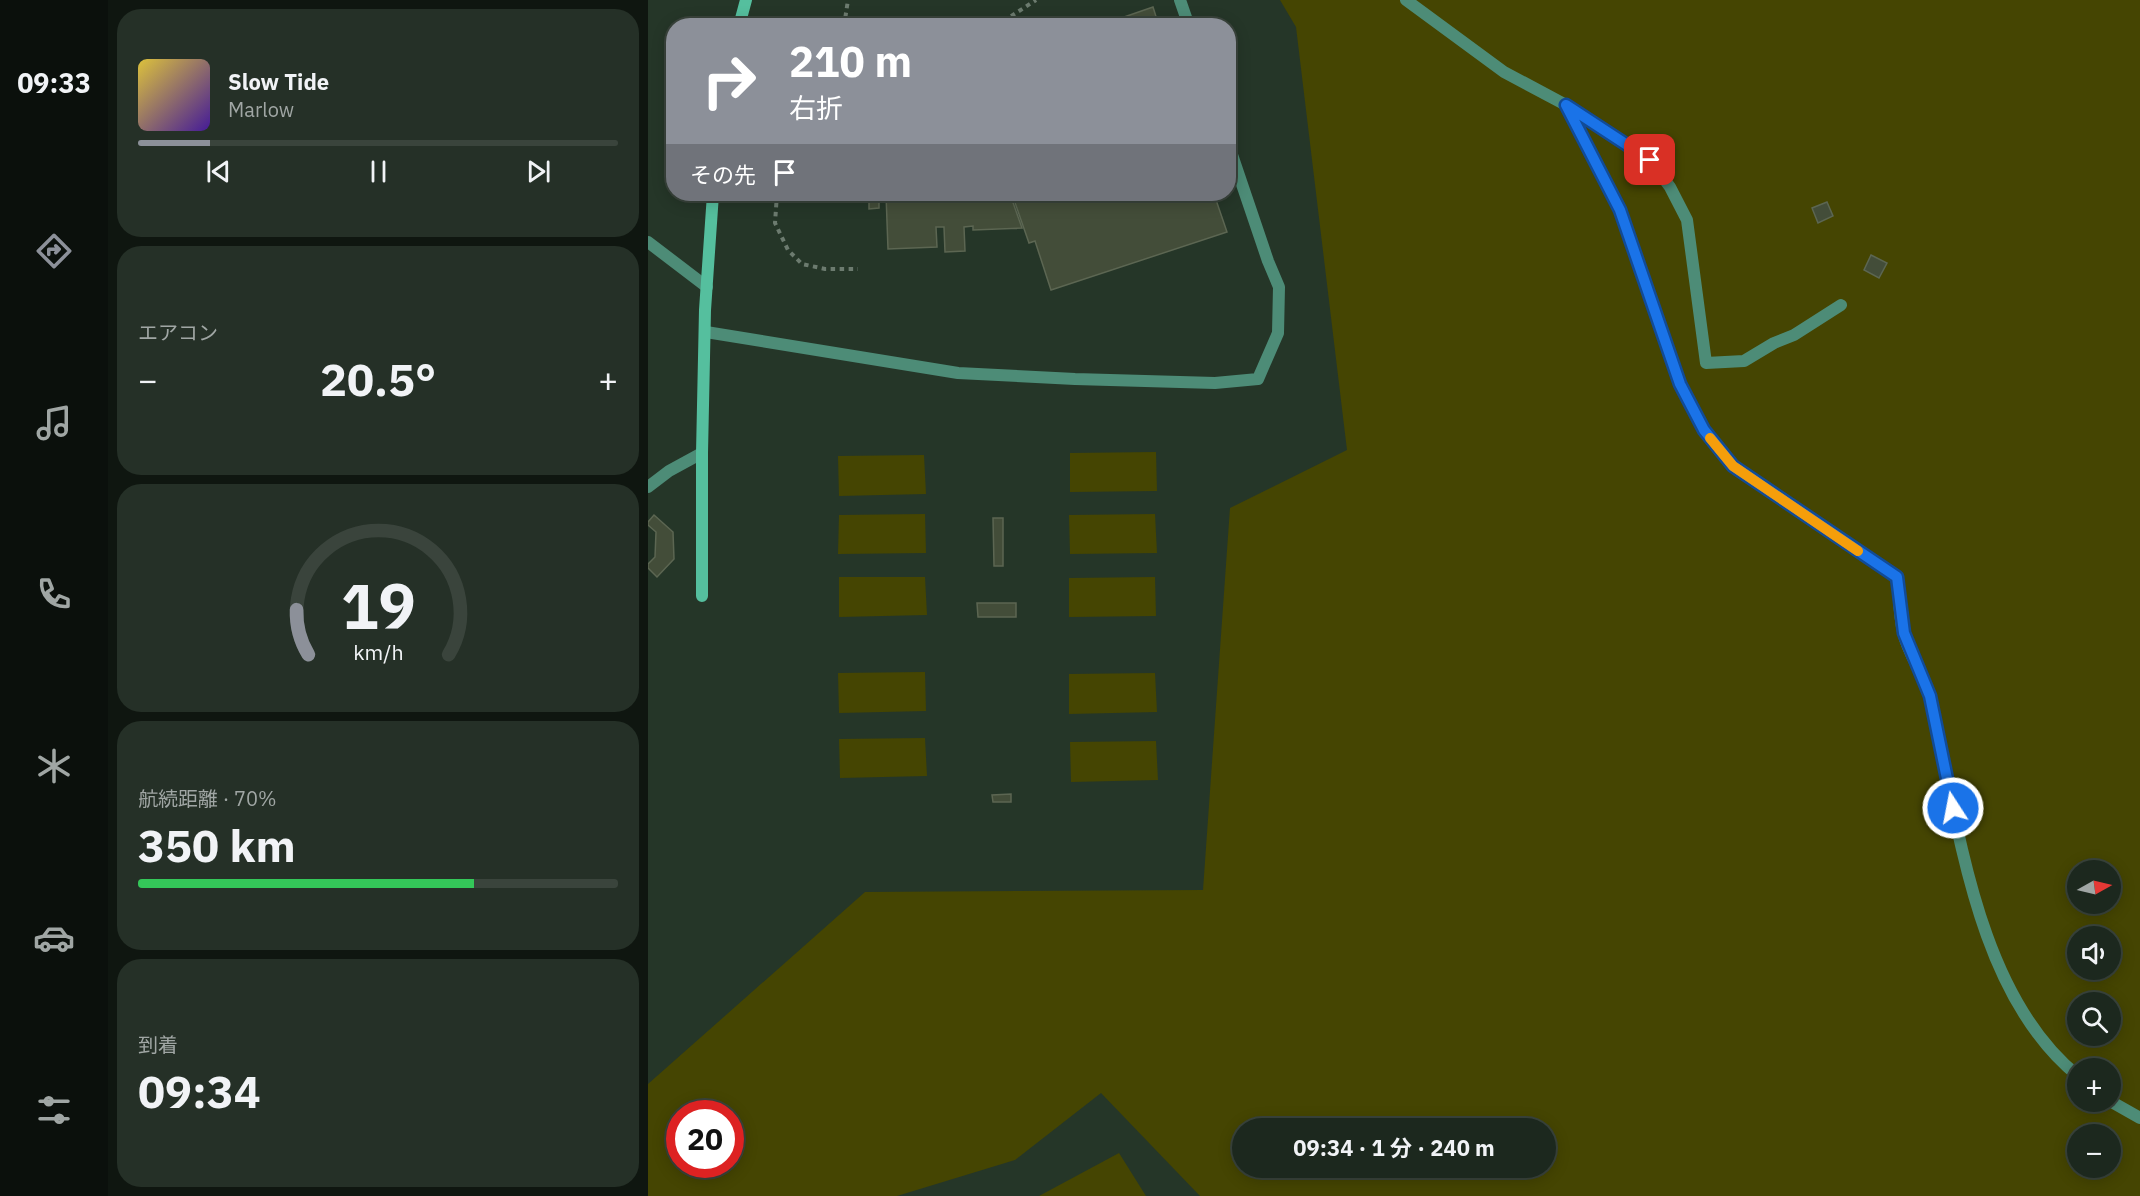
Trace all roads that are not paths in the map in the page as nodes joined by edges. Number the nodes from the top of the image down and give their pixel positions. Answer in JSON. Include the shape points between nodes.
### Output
{"nodes":[{"id":1,"x":746,"y":0,"type":"edge"},
{"id":2,"x":1180,"y":0,"type":"edge"},
{"id":3,"x":1406,"y":0,"type":"edge"},
{"id":4,"x":741,"y":18,"type":"edge"},
{"id":5,"x":1186,"y":18,"type":"edge"},
{"id":6,"x":1566,"y":105,"type":"junction"},
{"id":7,"x":1236,"y":167,"type":"edge"},
{"id":8,"x":713,"y":201,"type":"edge"},
{"id":9,"x":648,"y":242,"type":"edge"},
{"id":10,"x":707,"y":287,"type":"junction"},
{"id":11,"x":1841,"y":304,"type":"dead end"},
{"id":12,"x":706,"y":332,"type":"junction"},
{"id":13,"x":702,"y":453,"type":"junction"},
{"id":14,"x":648,"y":487,"type":"edge"},
{"id":15,"x":702,"y":596,"type":"dead end"},
{"id":16,"x":2067,"y":1067,"type":"edge"},
{"id":17,"x":2121,"y":1107,"type":"edge"},
{"id":18,"x":2140,"y":1118,"type":"edge"}],
"edges":[{"from":1,"to":4,"type":"street"},
{"from":2,"to":5,"type":"street"},
{"from":3,"to":6,"type":"street","via":[[1504,72]]},
{"from":6,"to":11,"type":"street","via":[[1650,160],[1670,187],[1687,220],[1706,363],[1744,362]]},
{"from":6,"to":16,"type":"street","via":[[1620,210],[1680,384],[1704,430],[1733,466],[1897,577],[1904,633],[1930,696],[1967,876],[1993,950],[2024,1015]]},
{"from":7,"to":12,"type":"street","via":[[1279,286],[1278,333],[1258,379],[1180,382],[958,373]]},
{"from":8,"to":10,"type":"street"},
{"from":9,"to":10,"type":"street"},
{"from":10,"to":12,"type":"street"},
{"from":12,"to":13,"type":"street"},
{"from":13,"to":14,"type":"street"},
{"from":13,"to":15,"type":"street"},
{"from":17,"to":18,"type":"street"}]}
